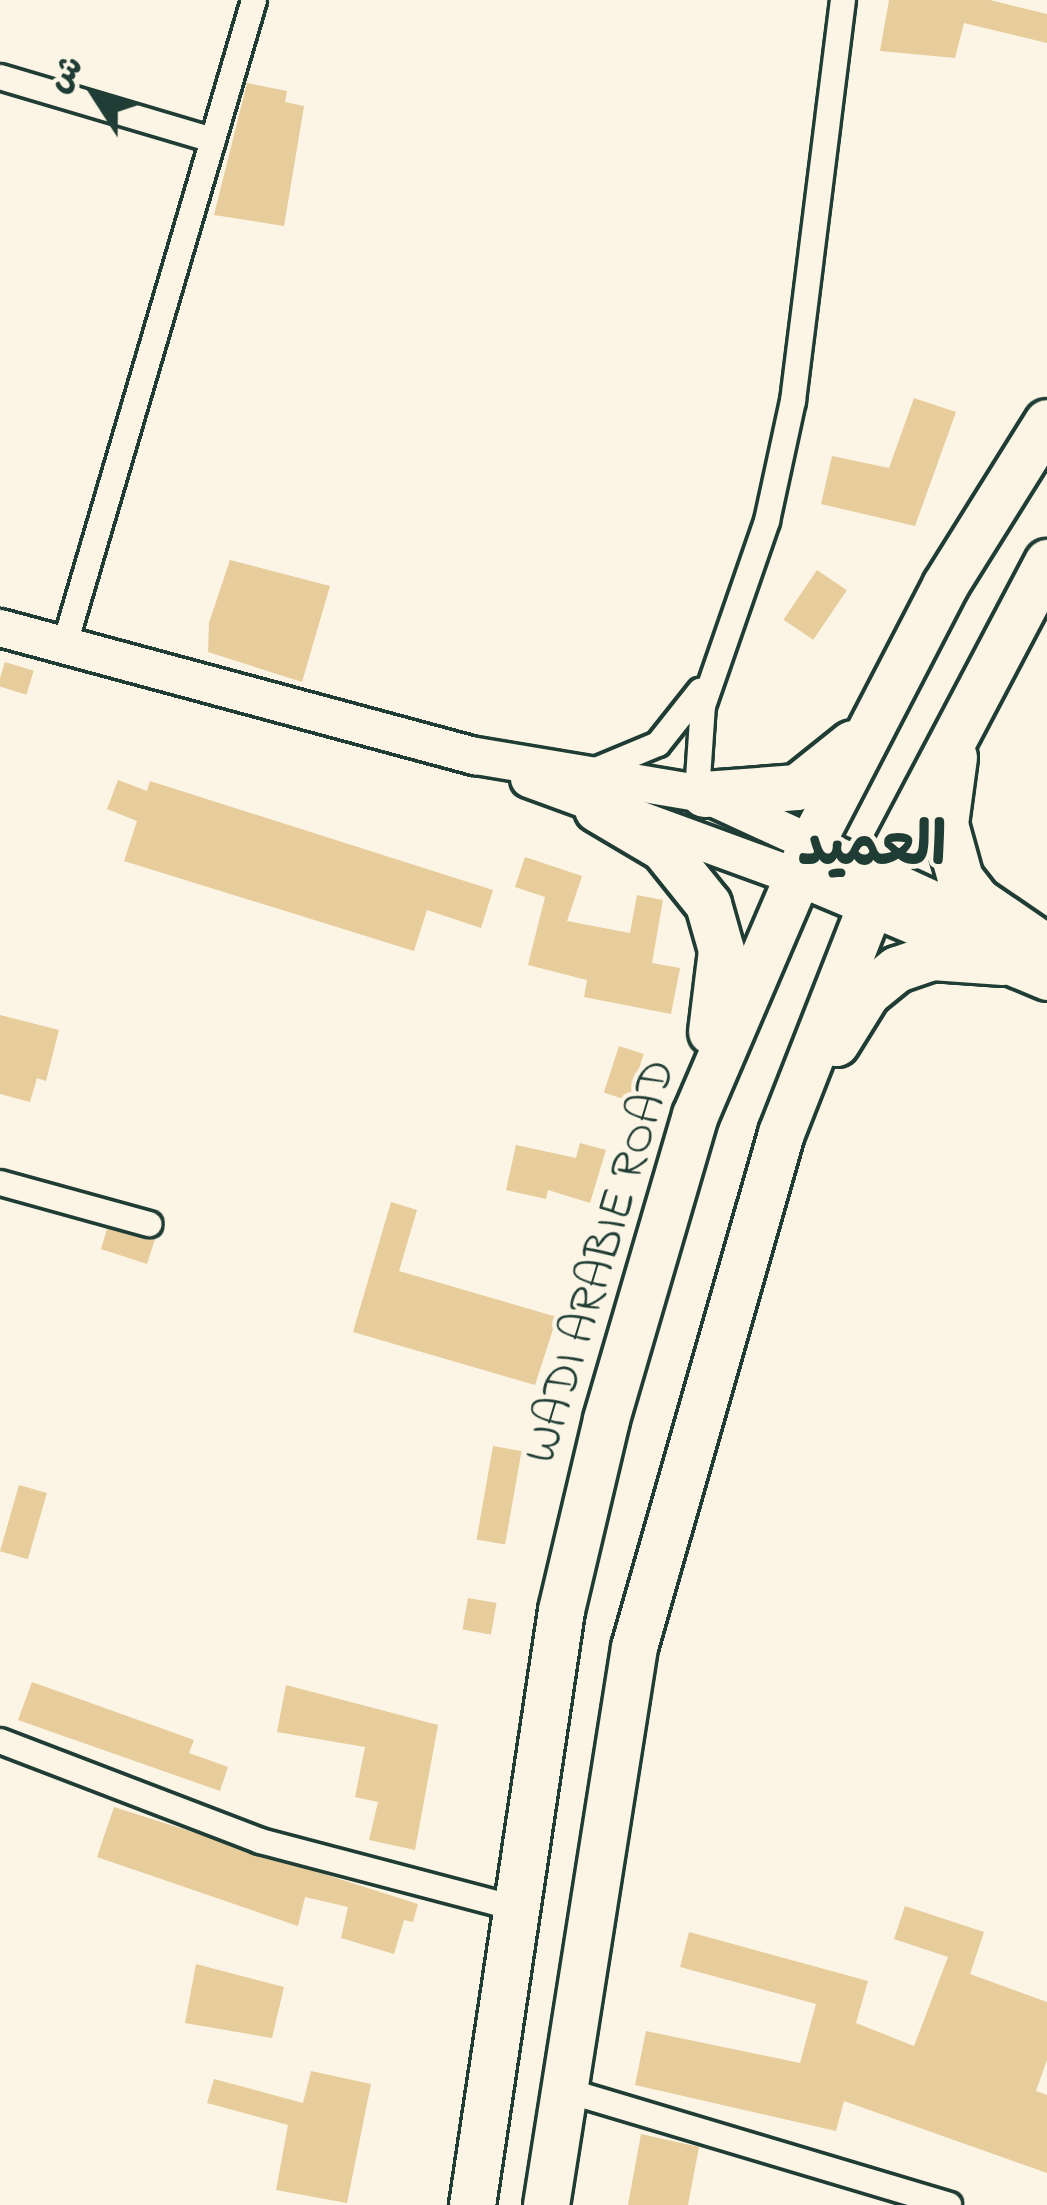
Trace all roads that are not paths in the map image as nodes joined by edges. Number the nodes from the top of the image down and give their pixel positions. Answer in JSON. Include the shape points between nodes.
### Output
{"nodes":[{"id":1,"x":254,"y":0,"type":"edge"},
{"id":2,"x":843,"y":0,"type":"edge"},
{"id":3,"x":0,"y":77,"type":"edge"},
{"id":4,"x":213,"y":140,"type":"junction"},
{"id":5,"x":1047,"y":422,"type":"edge"},
{"id":6,"x":1047,"y":562,"type":"edge"},
{"id":7,"x":0,"y":628,"type":"edge"},
{"id":8,"x":64,"y":647,"type":"junction"},
{"id":9,"x":712,"y":675,"type":"junction"},
{"id":10,"x":881,"y":709,"type":"junction"},
{"id":11,"x":961,"y":716,"type":"junction"},
{"id":12,"x":590,"y":791,"type":"junction"},
{"id":13,"x":701,"y":794,"type":"junction"},
{"id":14,"x":805,"y":859,"type":"junction"},
{"id":15,"x":875,"y":890,"type":"junction"},
{"id":16,"x":1047,"y":950,"type":"edge"},
{"id":17,"x":1003,"y":962,"type":"junction"},
{"id":18,"x":1047,"y":982,"type":"edge"},
{"id":19,"x":694,"y":1115,"type":"junction"},
{"id":20,"x":781,"y":1133,"type":"junction"},
{"id":21,"x":0,"y":1183,"type":"edge"},
{"id":22,"x":149,"y":1224,"type":"dead end"},
{"id":23,"x":0,"y":1741,"type":"edge"},
{"id":24,"x":512,"y":1906,"type":"junction"},
{"id":25,"x":561,"y":2089,"type":"junction"},
{"id":26,"x":472,"y":2205,"type":"edge"},
{"id":27,"x":546,"y":2205,"type":"edge"},
{"id":28,"x":949,"y":2205,"type":"edge"}],
"edges":[{"from":1,"to":4,"type":"street"},
{"from":2,"to":9,"type":"street","via":[[794,400],[766,521]]},
{"from":3,"to":4,"type":"street"},
{"from":4,"to":8,"type":"street"},
{"from":5,"to":10,"type":"highway","name":"WADI ARABIE ROAD","via":[[944,585]]},
{"from":6,"to":11,"type":"highway"},
{"from":7,"to":8,"type":"main road"},
{"from":8,"to":12,"type":"main road"},
{"from":9,"to":12,"type":"street","via":[[658,744]]},
{"from":9,"to":13,"type":"street","via":[[697,734]]},
{"from":10,"to":13,"type":"highway","via":[[833,764],[797,787]]},
{"from":10,"to":14,"type":"highway","name":"WADI ARABIE ROAD"},
{"from":11,"to":15,"type":"highway"},
{"from":11,"to":16,"type":"highway","via":[[945,824],[949,852],[977,900]]},
{"from":12,"to":13,"type":"main road"},
{"from":12,"to":14,"type":"main road"},
{"from":12,"to":19,"type":"highway","via":[[681,864],[716,927],[721,974]]},
{"from":13,"to":14,"type":"main road"},
{"from":14,"to":15,"type":"main road"},
{"from":14,"to":19,"type":"highway","name":"WADI ARABIE ROAD"},
{"from":15,"to":16,"type":"main road"},
{"from":15,"to":17,"type":"main road"},
{"from":15,"to":20,"type":"highway"},
{"from":17,"to":18,"type":"main road"},
{"from":17,"to":20,"type":"highway","via":[[932,957],[881,980]]},
{"from":19,"to":24,"type":"highway","name":"WADI ARABIE ROAD","via":[[566,1589]]},
{"from":20,"to":25,"type":"highway","via":[[634,1647]]},
{"from":21,"to":22,"type":"street"},
{"from":23,"to":24,"type":"street","via":[[260,1841]]},
{"from":24,"to":26,"type":"highway","name":"WADI ARABIE ROAD"},
{"from":25,"to":27,"type":"highway"},
{"from":25,"to":28,"type":"street"}]}
